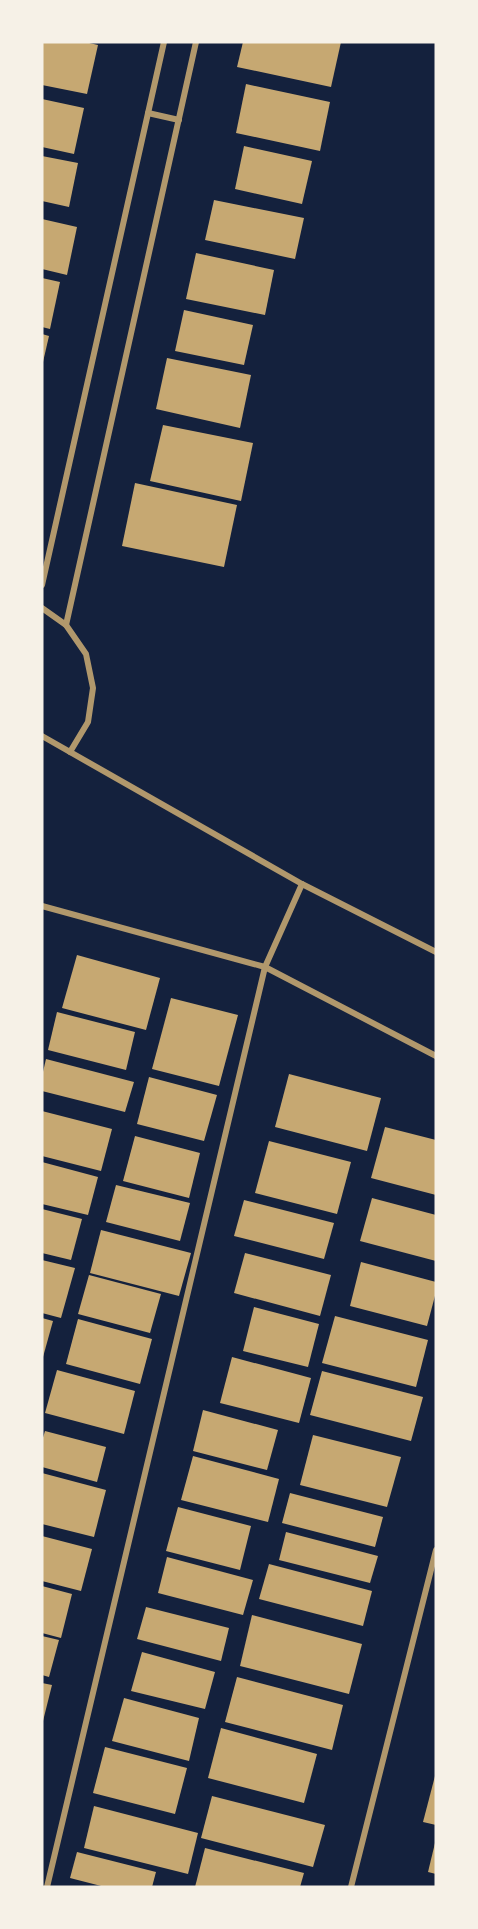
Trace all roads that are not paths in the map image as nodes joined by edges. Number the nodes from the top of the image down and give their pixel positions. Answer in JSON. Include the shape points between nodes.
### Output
{"nodes":[{"id":1,"x":164,"y":42,"type":"edge"},
{"id":2,"x":196,"y":42,"type":"edge"},
{"id":3,"x":148,"y":113,"type":"junction"},
{"id":4,"x":179,"y":120,"type":"junction"},
{"id":5,"x":42,"y":585,"type":"edge"},
{"id":6,"x":42,"y":608,"type":"edge"},
{"id":7,"x":66,"y":625,"type":"junction"},
{"id":8,"x":42,"y":736,"type":"edge"},
{"id":9,"x":70,"y":752,"type":"junction"},
{"id":10,"x":302,"y":884,"type":"junction"},
{"id":11,"x":42,"y":906,"type":"edge"},
{"id":12,"x":436,"y":952,"type":"edge"},
{"id":13,"x":265,"y":967,"type":"junction"},
{"id":14,"x":436,"y":1056,"type":"edge"},
{"id":15,"x":436,"y":1550,"type":"edge"},
{"id":16,"x":47,"y":1887,"type":"edge"},
{"id":17,"x":351,"y":1887,"type":"edge"}],
"edges":[{"from":1,"to":3,"type":"street"},
{"from":2,"to":4,"type":"street"},
{"from":3,"to":4,"type":"street"},
{"from":3,"to":5,"type":"street"},
{"from":4,"to":7,"type":"street"},
{"from":6,"to":7,"type":"street"},
{"from":7,"to":9,"type":"street","via":[[86,654],[93,688],[88,722]]},
{"from":8,"to":9,"type":"street"},
{"from":9,"to":10,"type":"street"},
{"from":10,"to":12,"type":"street"},
{"from":10,"to":13,"type":"street"},
{"from":11,"to":13,"type":"street"},
{"from":13,"to":14,"type":"street"},
{"from":13,"to":16,"type":"street"},
{"from":15,"to":17,"type":"street"}]}
